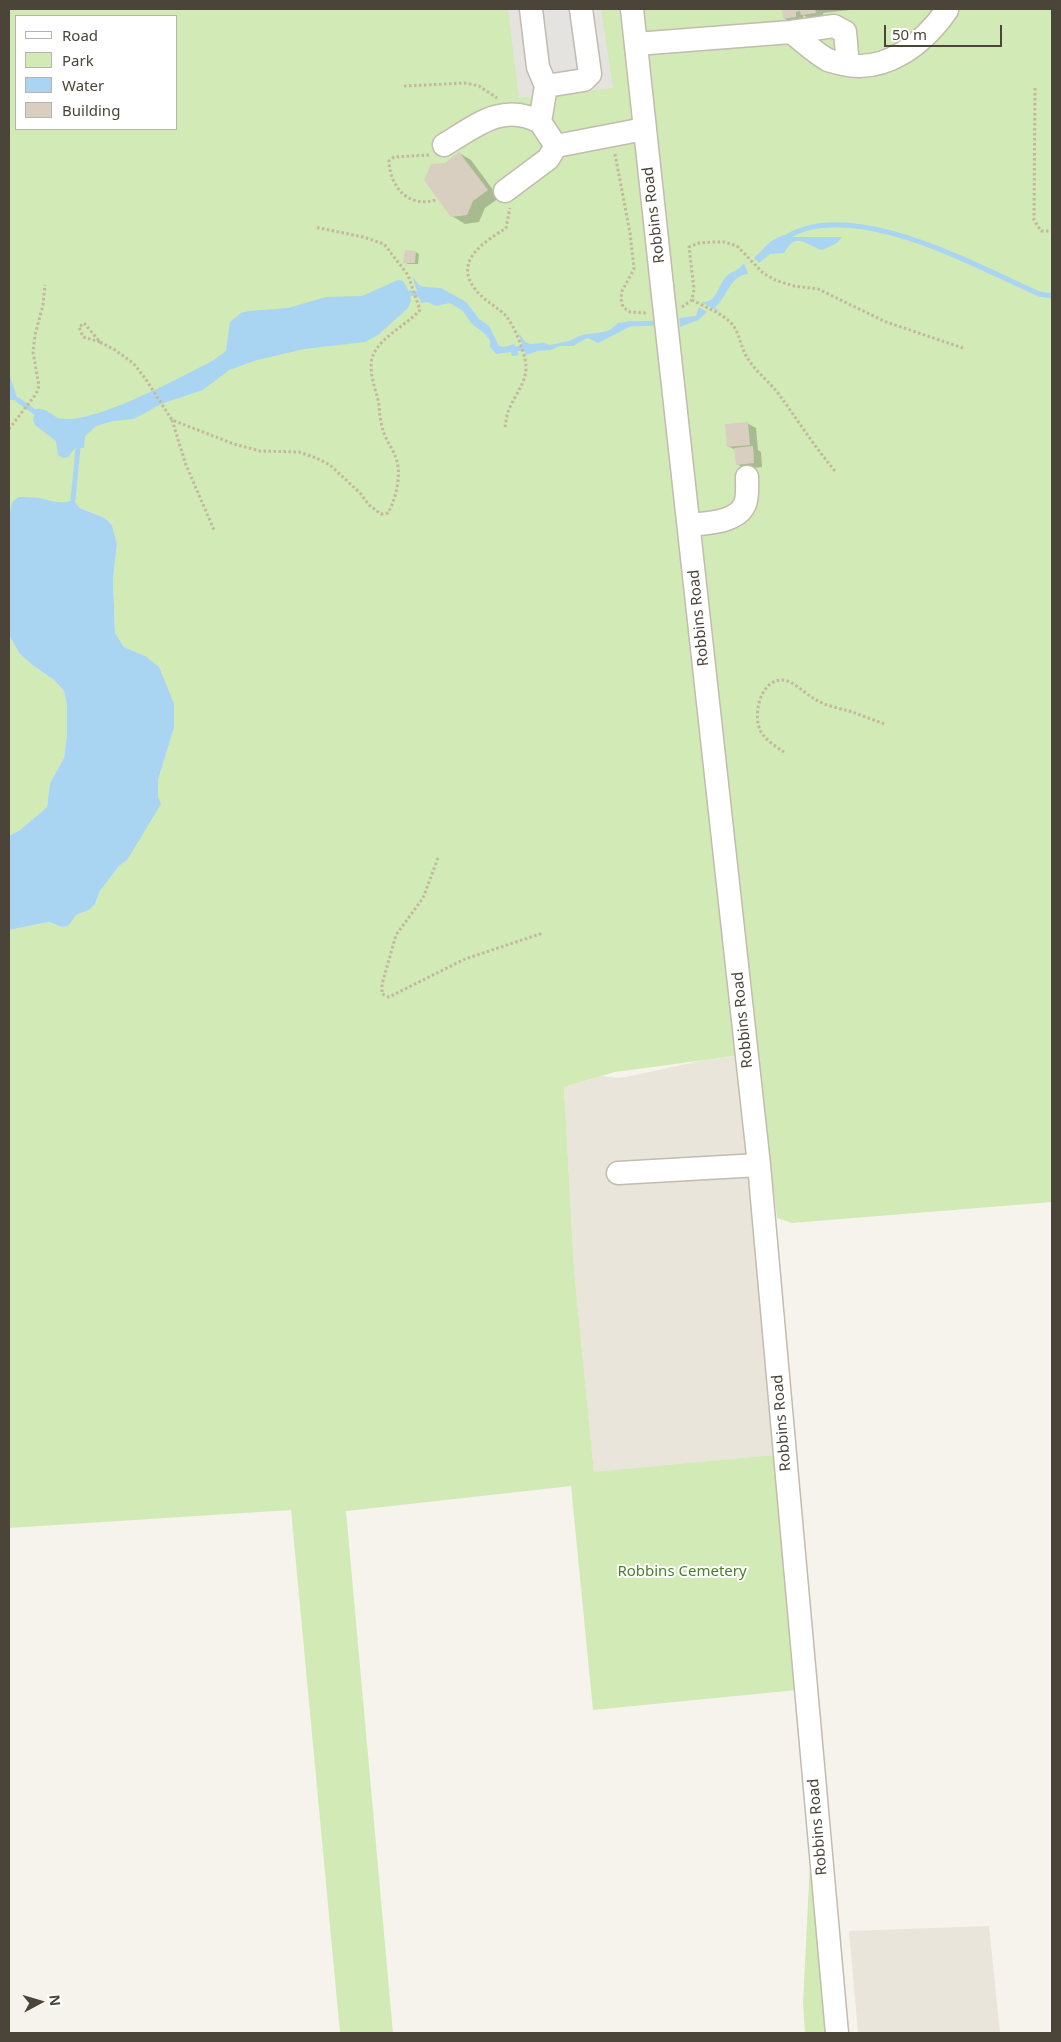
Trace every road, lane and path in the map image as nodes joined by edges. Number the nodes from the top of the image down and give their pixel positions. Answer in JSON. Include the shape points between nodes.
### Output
{"nodes":[{"id":1,"x":531,"y":9,"type":"edge"},
{"id":2,"x":581,"y":9,"type":"edge"},
{"id":3,"x":632,"y":9,"type":"edge"},
{"id":4,"x":947,"y":10,"type":"edge"},
{"id":5,"x":791,"y":32,"type":"junction"},
{"id":6,"x":636,"y":44,"type":"junction"},
{"id":7,"x":848,"y":65,"type":"junction"},
{"id":8,"x":404,"y":86,"type":"dead end"},
{"id":9,"x":546,"y":86,"type":"junction"},
{"id":10,"x":1035,"y":88,"type":"dead end"},
{"id":11,"x":513,"y":114,"type":"junction"},
{"id":12,"x":540,"y":122,"type":"junction"},
{"id":13,"x":644,"y":129,"type":"junction"},
{"id":14,"x":444,"y":145,"type":"joint"},
{"id":15,"x":556,"y":146,"type":"junction"},
{"id":16,"x":615,"y":153,"type":"dead end"},
{"id":17,"x":505,"y":191,"type":"joint"},
{"id":18,"x":436,"y":200,"type":"dead end"},
{"id":19,"x":314,"y":227,"type":"dead end"},
{"id":20,"x":1052,"y":231,"type":"edge"},
{"id":21,"x":45,"y":285,"type":"dead end"},
{"id":22,"x":692,"y":300,"type":"junction"},
{"id":23,"x":678,"y":308,"type":"dead end"},
{"id":24,"x":649,"y":312,"type":"dead end"},
{"id":25,"x":100,"y":342,"type":"junction"},
{"id":26,"x":963,"y":348,"type":"dead end"},
{"id":27,"x":172,"y":420,"type":"junction"},
{"id":28,"x":505,"y":427,"type":"dead end"},
{"id":29,"x":9,"y":429,"type":"edge"},
{"id":30,"x":835,"y":471,"type":"dead end"},
{"id":31,"x":747,"y":477,"type":"dead end"},
{"id":32,"x":688,"y":525,"type":"junction"},
{"id":33,"x":214,"y":530,"type":"dead end"},
{"id":34,"x":885,"y":724,"type":"dead end"},
{"id":35,"x":784,"y":752,"type":"dead end"},
{"id":36,"x":438,"y":858,"type":"dead end"},
{"id":37,"x":543,"y":932,"type":"dead end"},
{"id":38,"x":759,"y":1165,"type":"junction"},
{"id":39,"x":618,"y":1173,"type":"dead end"},
{"id":40,"x":837,"y":2033,"type":"edge"}],
"edges":[{"from":1,"to":9,"type":"street","via":[[538,67]]},
{"from":2,"to":9,"type":"street","via":[[590,74],[584,80]]},
{"from":3,"to":6,"type":"street","name":"Robbins Road"},
{"from":4,"to":7,"type":"street","via":[[912,47],[880,65]]},
{"from":5,"to":6,"type":"street"},
{"from":5,"to":7,"type":"street","via":[[829,60]]},
{"from":5,"to":7,"type":"street","via":[[834,26],[845,32]]},
{"from":6,"to":13,"type":"street","name":"Robbins Road"},
{"from":8,"to":11,"type":"path","via":[[465,82],[479,86],[504,103]]},
{"from":9,"to":12,"type":"street"},
{"from":10,"to":20,"type":"path","via":[[1034,220],[1041,231]]},
{"from":11,"to":12,"type":"street","via":[[529,116]]},
{"from":11,"to":14,"type":"street","via":[[487,119]]},
{"from":12,"to":15,"type":"street"},
{"from":13,"to":15,"type":"street"},
{"from":13,"to":32,"type":"street","name":"Robbins Road","bridge":true},
{"from":14,"to":18,"type":"path","via":[[431,155],[389,160],[392,178],[406,197],[425,203]]},
{"from":15,"to":17,"type":"street","via":[[548,159]]},
{"from":16,"to":24,"type":"path","via":[[634,269],[621,299],[623,307],[630,312]]},
{"from":17,"to":28,"type":"path","via":[[510,209],[506,228],[478,247],[470,257],[468,267],[475,289],[505,316],[524,356],[524,384],[508,412]]},
{"from":19,"to":27,"type":"path","via":[[384,244],[410,278],[420,310],[381,343],[372,359],[381,424],[397,460],[398,480],[388,513],[380,514],[369,506],[330,465],[316,458],[299,452],[260,451]]},
{"from":21,"to":29,"type":"path","via":[[33,352],[39,386]]},
{"from":22,"to":23,"type":"path"},
{"from":22,"to":26,"type":"path","via":[[694,289],[689,248],[699,243],[724,242],[737,246],[774,280],[833,294],[879,319]]},
{"from":22,"to":30,"type":"path","via":[[731,323],[751,363]]},
{"from":25,"to":25,"type":"path","via":[[84,323],[79,327],[83,337]]},
{"from":25,"to":27,"type":"path","via":[[133,364],[146,378]]},
{"from":27,"to":33,"type":"path","via":[[186,465]]},
{"from":31,"to":32,"type":"street","via":[[746,502],[735,515],[725,520]]},
{"from":32,"to":38,"type":"street","name":"Robbins Road"},
{"from":34,"to":35,"type":"path","via":[[823,704],[783,680],[766,688],[758,722],[761,732]]},
{"from":36,"to":37,"type":"path","via":[[423,898],[396,935],[382,994],[389,997],[465,959]]},
{"from":38,"to":39,"type":"street"},
{"from":38,"to":40,"type":"street","name":"Robbins Road"}]}
